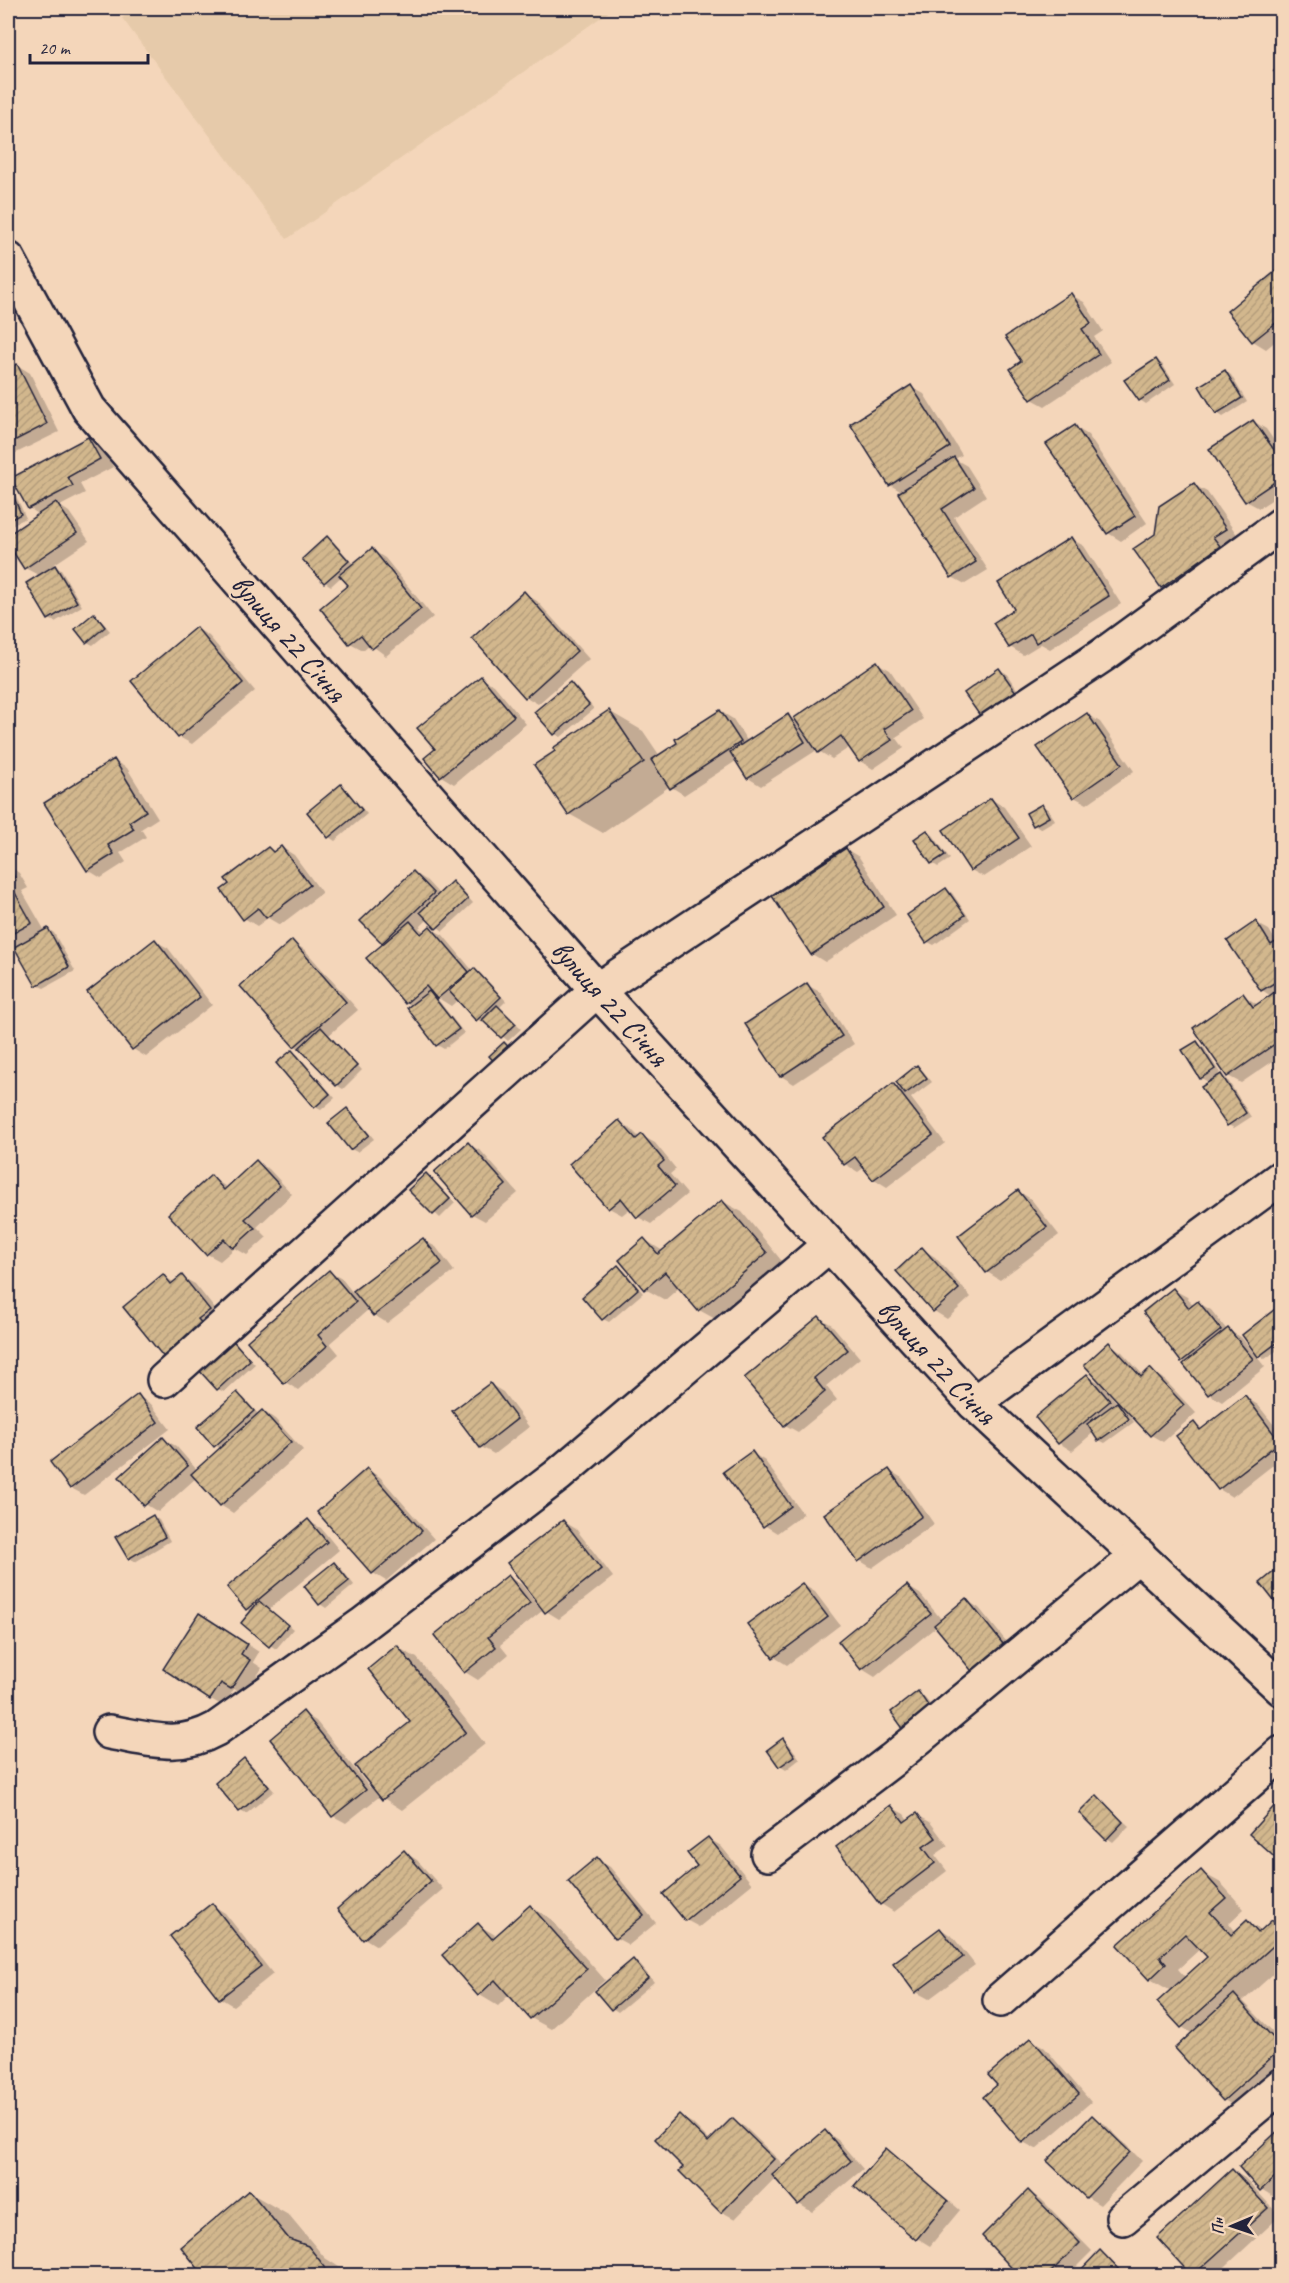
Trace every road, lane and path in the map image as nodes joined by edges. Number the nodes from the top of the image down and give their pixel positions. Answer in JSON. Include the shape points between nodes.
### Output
{"nodes":[{"id":1,"x":1274,"y":70,"type":"dead end"},
{"id":2,"x":1281,"y":78,"type":"edge"},
{"id":3,"x":8,"y":259,"type":"edge"},
{"id":4,"x":1281,"y":524,"type":"edge"},
{"id":5,"x":597,"y":990,"type":"junction"},
{"id":6,"x":1281,"y":1177,"type":"edge"},
{"id":7,"x":830,"y":1245,"type":"junction"},
{"id":8,"x":164,"y":1380,"type":"dead end"},
{"id":9,"x":974,"y":1404,"type":"junction"},
{"id":10,"x":1139,"y":1555,"type":"junction"},
{"id":11,"x":1281,"y":1689,"type":"edge"},
{"id":12,"x":109,"y":1732,"type":"dead end"},
{"id":13,"x":1281,"y":1753,"type":"edge"},
{"id":14,"x":768,"y":1854,"type":"dead end"},
{"id":15,"x":1000,"y":2000,"type":"dead end"},
{"id":16,"x":1281,"y":2085,"type":"edge"},
{"id":17,"x":1124,"y":2218,"type":"dead end"}],
"edges":[{"from":1,"to":2,"type":"path"},
{"from":3,"to":5,"type":"street","name":"вулиця 22 Січня","via":[[90,409]]},
{"from":4,"to":5,"type":"street","via":[[1102,655]]},
{"from":5,"to":7,"type":"street","name":"вулиця 22 Січня"},
{"from":5,"to":8,"type":"street"},
{"from":6,"to":9,"type":"street"},
{"from":7,"to":9,"type":"street","name":"вулиця 22 Січня"},
{"from":7,"to":12,"type":"street","via":[[557,1476],[362,1625],[216,1729],[182,1742]]},
{"from":9,"to":10,"type":"street","name":"вулиця 22 Січня"},
{"from":10,"to":11,"type":"street","name":"вулиця 22 Січня"},
{"from":10,"to":14,"type":"street","via":[[892,1761]]},
{"from":13,"to":15,"type":"street"},
{"from":16,"to":17,"type":"street"}]}
